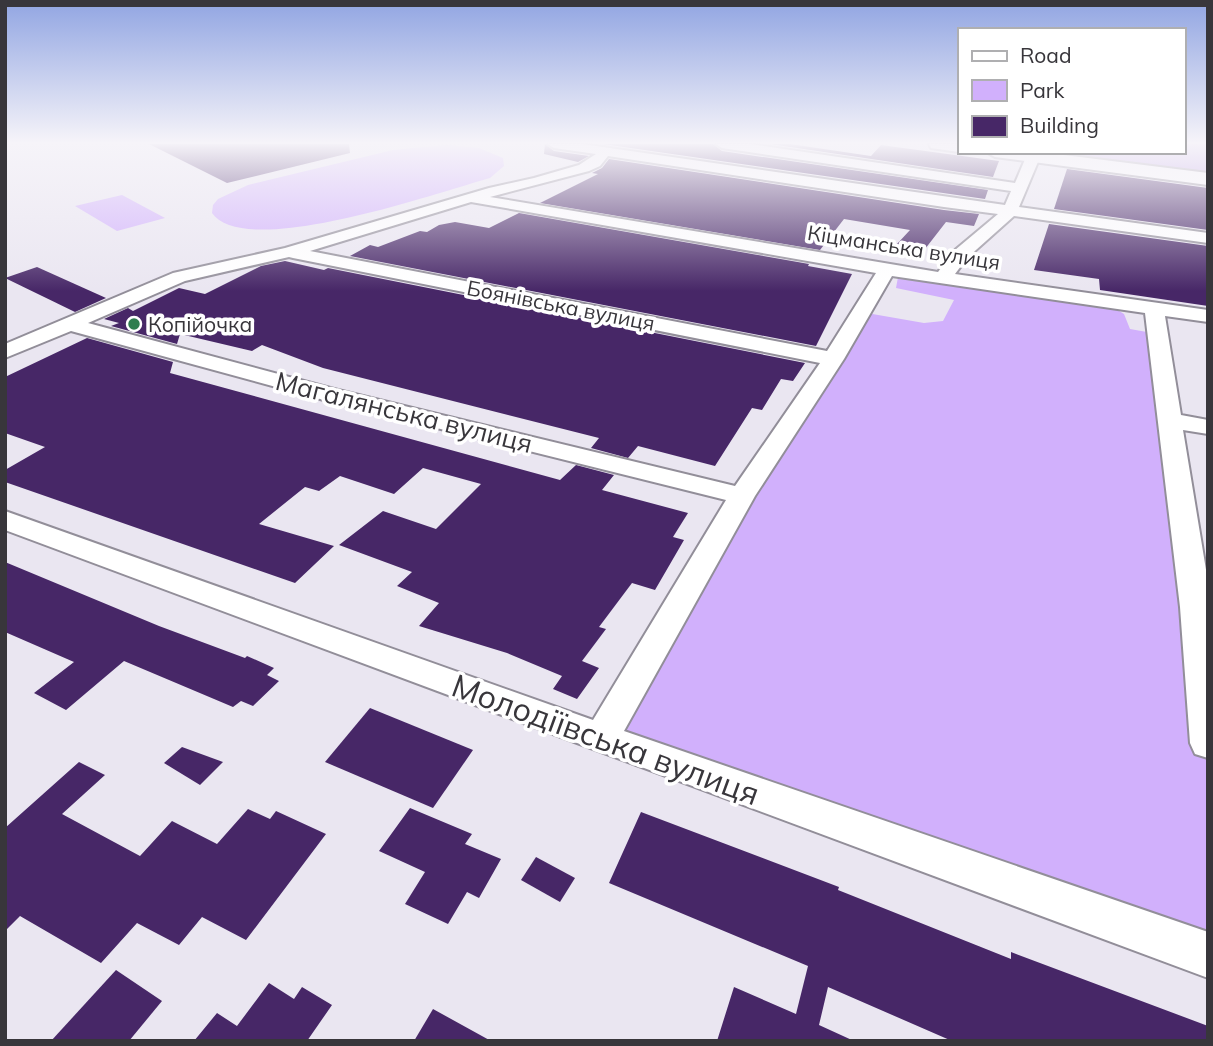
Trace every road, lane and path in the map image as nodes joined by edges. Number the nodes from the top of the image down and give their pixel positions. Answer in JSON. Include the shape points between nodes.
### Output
{"nodes":[{"id":1,"x":491,"y":193,"type":"edge"},
{"id":2,"x":875,"y":193,"type":"edge"},
{"id":3,"x":1019,"y":193,"type":"edge"},
{"id":4,"x":471,"y":198,"type":"junction"},
{"id":5,"x":1010,"y":211,"type":"junction"},
{"id":6,"x":1208,"y":238,"type":"edge"},
{"id":7,"x":289,"y":252,"type":"junction"},
{"id":8,"x":887,"y":270,"type":"junction"},
{"id":9,"x":944,"y":276,"type":"junction"},
{"id":10,"x":1154,"y":309,"type":"junction"},
{"id":11,"x":1208,"y":316,"type":"edge"},
{"id":12,"x":68,"y":324,"type":"junction"},
{"id":13,"x":5,"y":352,"type":"edge"},
{"id":14,"x":833,"y":359,"type":"junction"},
{"id":15,"x":1168,"y":420,"type":"junction"},
{"id":16,"x":1208,"y":427,"type":"edge"},
{"id":17,"x":742,"y":496,"type":"junction"},
{"id":18,"x":5,"y":520,"type":"edge"},
{"id":19,"x":1202,"y":609,"type":"edge"},
{"id":20,"x":601,"y":738,"type":"junction"},
{"id":21,"x":1208,"y":743,"type":"edge"},
{"id":22,"x":1208,"y":955,"type":"edge"}],
"edges":[{"from":1,"to":4,"type":"street"},
{"from":2,"to":5,"type":"street"},
{"from":3,"to":5,"type":"street"},
{"from":4,"to":7,"type":"street"},
{"from":4,"to":8,"type":"street","name":"Кіцманська вулиця"},
{"from":5,"to":6,"type":"street"},
{"from":5,"to":9,"type":"street","via":[[961,254]]},
{"from":7,"to":12,"type":"street","via":[[179,277]]},
{"from":7,"to":14,"type":"street","name":"Боянівська вулиця"},
{"from":8,"to":9,"type":"street","name":"Кіцманська вулиця"},
{"from":8,"to":14,"type":"street"},
{"from":9,"to":10,"type":"street","name":"Кіцманська вулиця"},
{"from":10,"to":11,"type":"street","name":"Кіцманська вулиця"},
{"from":10,"to":15,"type":"street"},
{"from":12,"to":13,"type":"street"},
{"from":12,"to":17,"type":"street","name":"Магалянська вулиця","via":[[328,394]]},
{"from":14,"to":17,"type":"street"},
{"from":15,"to":16,"type":"street"},
{"from":15,"to":19,"type":"street"},
{"from":17,"to":20,"type":"street"},
{"from":18,"to":20,"type":"street","name":"Молодіївська вулиця"},
{"from":19,"to":21,"type":"street"},
{"from":20,"to":22,"type":"street","name":"Молодіївська вулиця"}]}
